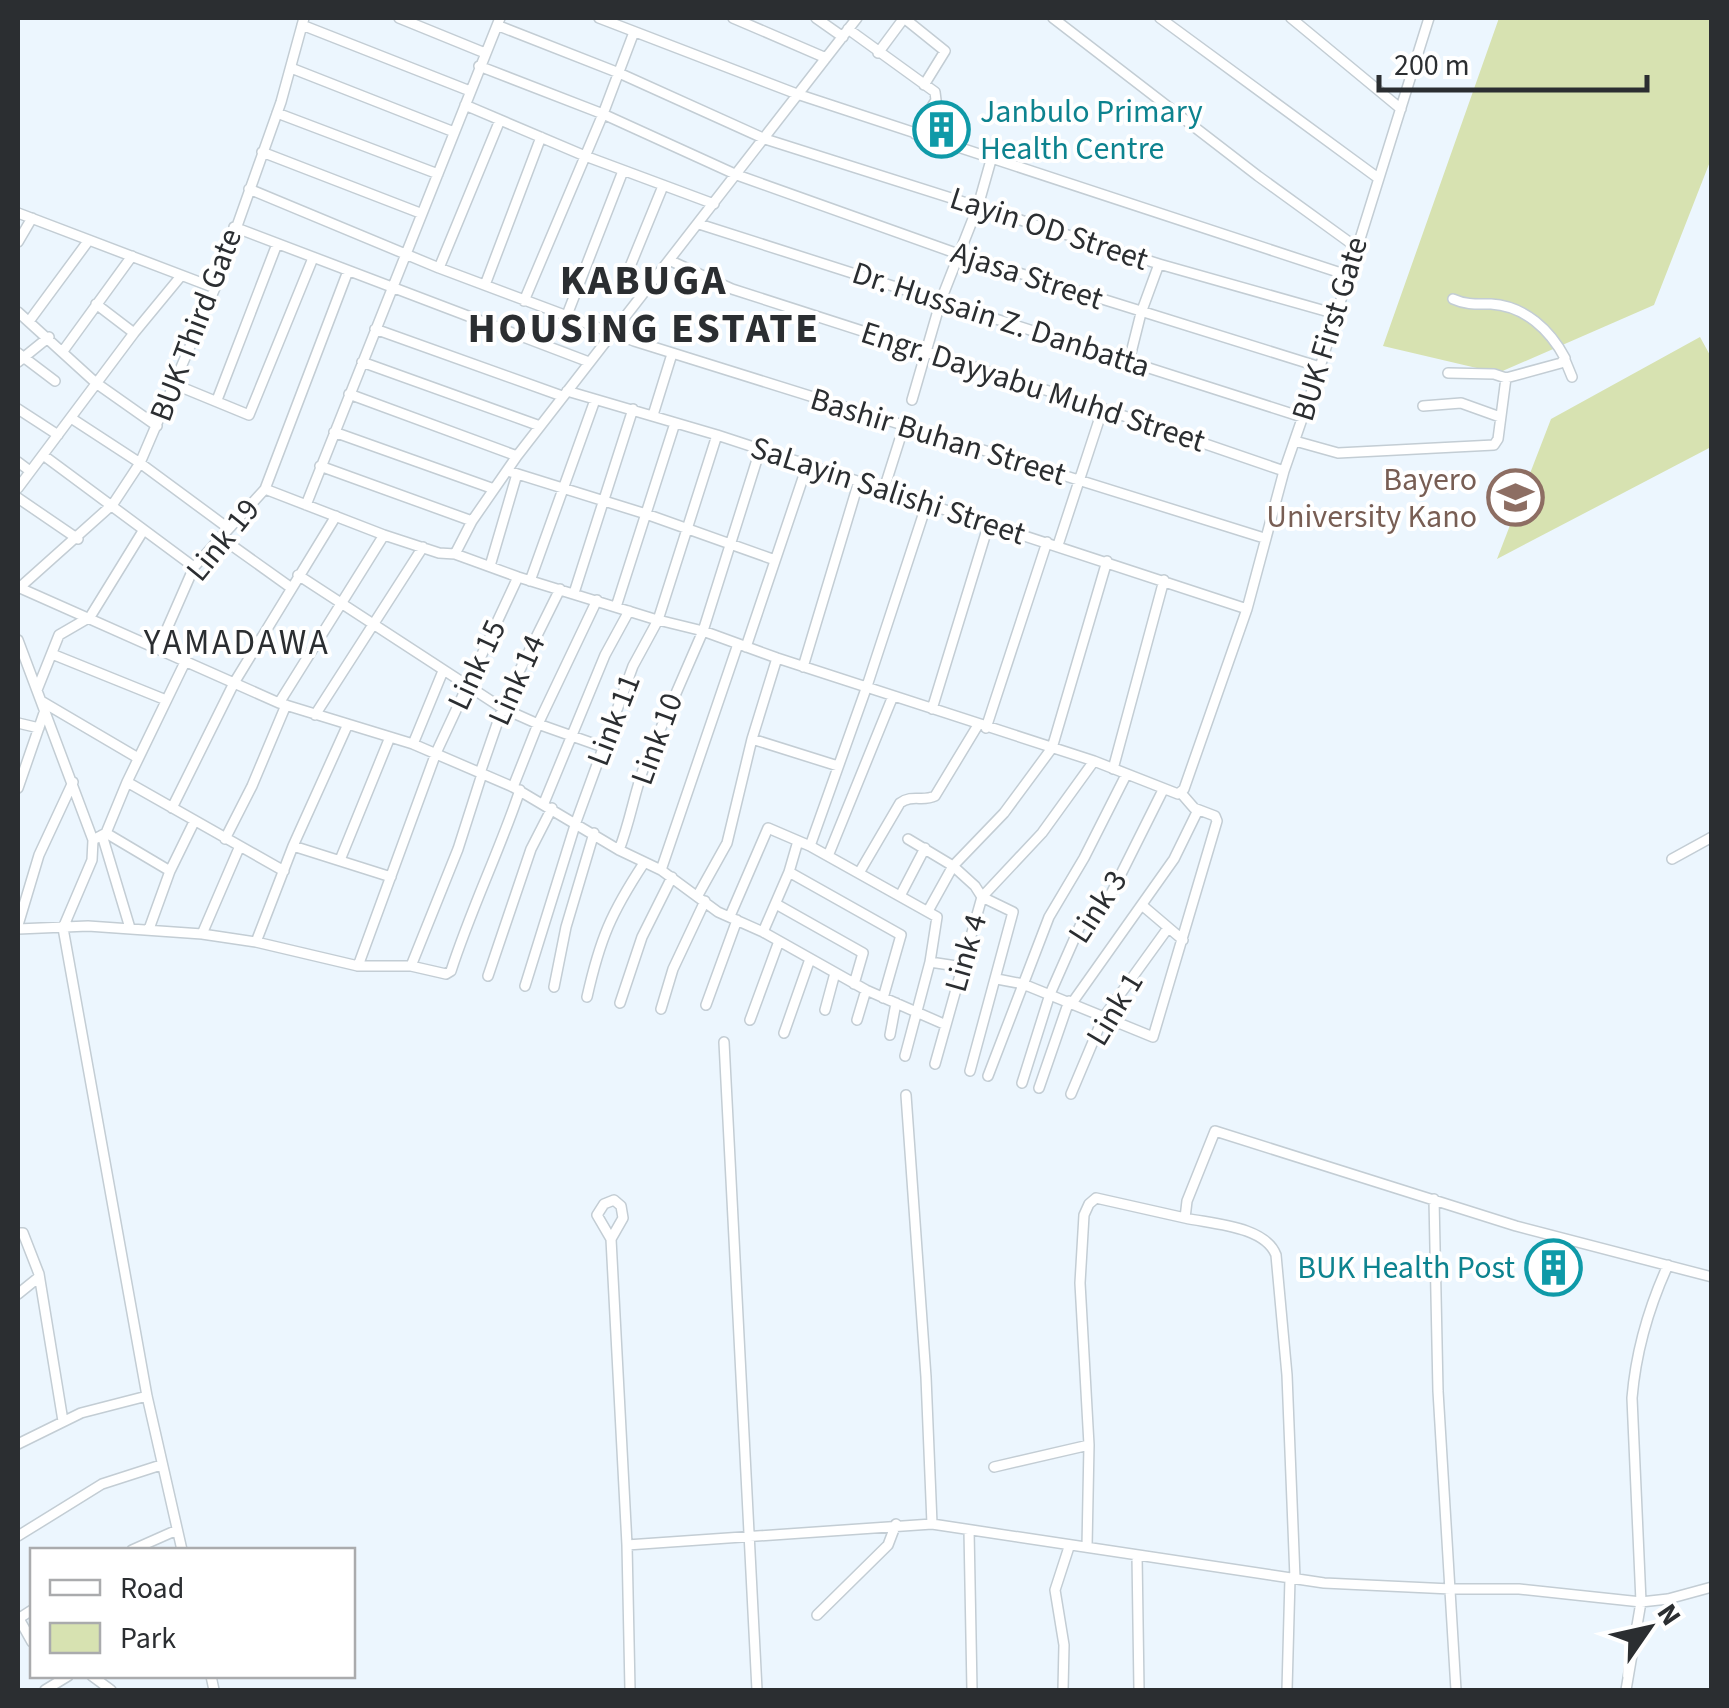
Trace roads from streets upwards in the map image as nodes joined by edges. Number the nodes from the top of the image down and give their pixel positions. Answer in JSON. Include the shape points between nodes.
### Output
{"nodes":[{"id":1,"x":399,"y":18,"type":"edge"},
{"id":2,"x":599,"y":18,"type":"edge"},
{"id":3,"x":734,"y":18,"type":"edge"},
{"id":4,"x":816,"y":18,"type":"edge"},
{"id":5,"x":857,"y":18,"type":"edge"},
{"id":6,"x":904,"y":18,"type":"edge"},
{"id":7,"x":1053,"y":18,"type":"edge"},
{"id":8,"x":1160,"y":18,"type":"edge"},
{"id":9,"x":1291,"y":18,"type":"edge"},
{"id":10,"x":1425,"y":19,"type":"edge"},
{"id":11,"x":302,"y":20,"type":"edge"},
{"id":12,"x":499,"y":22,"type":"edge"},
{"id":13,"x":634,"y":32,"type":"junction"},
{"id":14,"x":845,"y":33,"type":"junction"},
{"id":15,"x":485,"y":52,"type":"junction"},
{"id":16,"x":878,"y":53,"type":"junction"},
{"id":17,"x":826,"y":58,"type":"junction"},
{"id":18,"x":480,"y":66,"type":"junction"},
{"id":19,"x":291,"y":68,"type":"junction"},
{"id":20,"x":618,"y":73,"type":"junction"},
{"id":21,"x":924,"y":85,"type":"junction"},
{"id":22,"x":470,"y":91,"type":"junction"},
{"id":23,"x":798,"y":94,"type":"junction"},
{"id":24,"x":465,"y":106,"type":"junction"},
{"id":25,"x":1401,"y":108,"type":"junction"},
{"id":26,"x":277,"y":113,"type":"junction"},
{"id":27,"x":603,"y":114,"type":"junction"},
{"id":28,"x":500,"y":120,"type":"junction"},
{"id":29,"x":454,"y":132,"type":"junction"},
{"id":30,"x":916,"y":134,"type":"junction"},
{"id":31,"x":541,"y":137,"type":"junction"},
{"id":32,"x":765,"y":139,"type":"junction"},
{"id":33,"x":262,"y":152,"type":"junction"},
{"id":34,"x":585,"y":156,"type":"junction"},
{"id":35,"x":990,"y":160,"type":"junction"},
{"id":36,"x":623,"y":171,"type":"junction"},
{"id":37,"x":438,"y":174,"type":"junction"},
{"id":38,"x":737,"y":175,"type":"junction"},
{"id":39,"x":1378,"y":178,"type":"junction"},
{"id":40,"x":663,"y":186,"type":"junction"},
{"id":41,"x":248,"y":189,"type":"junction"},
{"id":42,"x":714,"y":204,"type":"junction"},
{"id":43,"x":978,"y":206,"type":"junction"},
{"id":44,"x":18,"y":213,"type":"edge"},
{"id":45,"x":420,"y":213,"type":"junction"},
{"id":46,"x":32,"y":218,"type":"junction"},
{"id":47,"x":699,"y":224,"type":"junction"},
{"id":48,"x":234,"y":228,"type":"junction"},
{"id":49,"x":89,"y":240,"type":"junction"},
{"id":50,"x":18,"y":242,"type":"edge"},
{"id":51,"x":277,"y":244,"type":"junction"},
{"id":52,"x":1356,"y":247,"type":"junction"},
{"id":53,"x":406,"y":253,"type":"junction"},
{"id":54,"x":960,"y":255,"type":"junction"},
{"id":55,"x":132,"y":256,"type":"junction"},
{"id":56,"x":313,"y":258,"type":"junction"},
{"id":57,"x":670,"y":261,"type":"junction"},
{"id":58,"x":1159,"y":264,"type":"junction"},
{"id":59,"x":440,"y":268,"type":"junction"},
{"id":60,"x":348,"y":271,"type":"junction"},
{"id":61,"x":1347,"y":274,"type":"junction"},
{"id":62,"x":181,"y":276,"type":"junction"},
{"id":63,"x":484,"y":285,"type":"junction"},
{"id":64,"x":214,"y":288,"type":"junction"},
{"id":65,"x":393,"y":290,"type":"junction"},
{"id":66,"x":640,"y":297,"type":"junction"},
{"id":67,"x":1453,"y":299,"type":"dead end"},
{"id":68,"x":941,"y":300,"type":"junction"},
{"id":69,"x":524,"y":302,"type":"junction"},
{"id":70,"x":96,"y":304,"type":"junction"},
{"id":71,"x":18,"y":312,"type":"edge"},
{"id":72,"x":1141,"y":313,"type":"junction"},
{"id":73,"x":1336,"y":314,"type":"junction"},
{"id":74,"x":567,"y":315,"type":"junction"},
{"id":75,"x":30,"y":320,"type":"junction"},
{"id":76,"x":376,"y":329,"type":"junction"},
{"id":77,"x":134,"y":333,"type":"junction"},
{"id":78,"x":612,"y":333,"type":"junction"},
{"id":79,"x":49,"y":337,"type":"junction"},
{"id":80,"x":63,"y":351,"type":"junction"},
{"id":81,"x":927,"y":352,"type":"junction"},
{"id":82,"x":672,"y":354,"type":"junction"},
{"id":83,"x":20,"y":358,"type":"edge"},
{"id":84,"x":1566,"y":360,"type":"junction"},
{"id":85,"x":1130,"y":361,"type":"junction"},
{"id":86,"x":362,"y":362,"type":"junction"},
{"id":87,"x":589,"y":362,"type":"junction"},
{"id":88,"x":1320,"y":367,"type":"junction"},
{"id":89,"x":1448,"y":373,"type":"dead end"},
{"id":90,"x":1572,"y":377,"type":"dead end"},
{"id":91,"x":1506,"y":378,"type":"junction"},
{"id":92,"x":55,"y":382,"type":"dead end"},
{"id":93,"x":96,"y":383,"type":"junction"},
{"id":94,"x":176,"y":384,"type":"junction"},
{"id":95,"x":349,"y":394,"type":"junction"},
{"id":96,"x":564,"y":394,"type":"junction"},
{"id":97,"x":217,"y":400,"type":"junction"},
{"id":98,"x":595,"y":400,"type":"junction"},
{"id":99,"x":912,"y":400,"type":"dead end"},
{"id":100,"x":1423,"y":406,"type":"dead end"},
{"id":101,"x":1103,"y":408,"type":"junction"},
{"id":102,"x":632,"y":409,"type":"junction"},
{"id":103,"x":18,"y":410,"type":"edge"},
{"id":104,"x":653,"y":415,"type":"junction"},
{"id":105,"x":1302,"y":417,"type":"junction"},
{"id":106,"x":71,"y":418,"type":"junction"},
{"id":107,"x":1500,"y":418,"type":"junction"},
{"id":108,"x":675,"y":423,"type":"junction"},
{"id":109,"x":157,"y":426,"type":"junction"},
{"id":110,"x":540,"y":426,"type":"junction"},
{"id":111,"x":904,"y":426,"type":"junction"},
{"id":112,"x":334,"y":432,"type":"junction"},
{"id":113,"x":58,"y":435,"type":"junction"},
{"id":114,"x":717,"y":435,"type":"junction"},
{"id":115,"x":1295,"y":441,"type":"junction"},
{"id":116,"x":760,"y":450,"type":"junction"},
{"id":117,"x":44,"y":455,"type":"junction"},
{"id":118,"x":517,"y":456,"type":"junction"},
{"id":119,"x":18,"y":462,"type":"edge"},
{"id":120,"x":140,"y":463,"type":"junction"},
{"id":121,"x":320,"y":466,"type":"junction"},
{"id":122,"x":807,"y":466,"type":"junction"},
{"id":123,"x":1284,"y":471,"type":"junction"},
{"id":124,"x":30,"y":472,"type":"junction"},
{"id":125,"x":513,"y":472,"type":"junction"},
{"id":126,"x":859,"y":481,"type":"junction"},
{"id":127,"x":1080,"y":482,"type":"junction"},
{"id":128,"x":18,"y":488,"type":"edge"},
{"id":129,"x":561,"y":488,"type":"junction"},
{"id":130,"x":265,"y":489,"type":"junction"},
{"id":131,"x":494,"y":489,"type":"junction"},
{"id":132,"x":884,"y":489,"type":"junction"},
{"id":133,"x":18,"y":498,"type":"edge"},
{"id":134,"x":602,"y":502,"type":"junction"},
{"id":135,"x":927,"y":503,"type":"junction"},
{"id":136,"x":113,"y":504,"type":"junction"},
{"id":137,"x":306,"y":505,"type":"junction"},
{"id":138,"x":646,"y":514,"type":"junction"},
{"id":139,"x":336,"y":516,"type":"junction"},
{"id":140,"x":472,"y":520,"type":"junction"},
{"id":141,"x":989,"y":523,"type":"junction"},
{"id":142,"x":228,"y":528,"type":"junction"},
{"id":143,"x":688,"y":529,"type":"junction"},
{"id":144,"x":143,"y":530,"type":"junction"},
{"id":145,"x":384,"y":535,"type":"junction"},
{"id":146,"x":220,"y":538,"type":"junction"},
{"id":147,"x":1264,"y":538,"type":"junction"},
{"id":148,"x":78,"y":539,"type":"junction"},
{"id":149,"x":1052,"y":543,"type":"junction"},
{"id":150,"x":730,"y":544,"type":"junction"},
{"id":151,"x":423,"y":547,"type":"junction"},
{"id":152,"x":455,"y":554,"type":"junction"},
{"id":153,"x":775,"y":560,"type":"junction"},
{"id":154,"x":1107,"y":561,"type":"junction"},
{"id":155,"x":490,"y":566,"type":"junction"},
{"id":156,"x":194,"y":567,"type":"junction"},
{"id":157,"x":298,"y":574,"type":"junction"},
{"id":158,"x":518,"y":578,"type":"junction"},
{"id":159,"x":1164,"y":580,"type":"junction"},
{"id":160,"x":530,"y":581,"type":"junction"},
{"id":161,"x":290,"y":587,"type":"junction"},
{"id":162,"x":19,"y":589,"type":"edge"},
{"id":163,"x":560,"y":590,"type":"junction"},
{"id":164,"x":574,"y":593,"type":"junction"},
{"id":165,"x":341,"y":600,"type":"junction"},
{"id":166,"x":596,"y":600,"type":"junction"},
{"id":167,"x":616,"y":607,"type":"junction"},
{"id":168,"x":1247,"y":610,"type":"junction"},
{"id":169,"x":629,"y":611,"type":"junction"},
{"id":170,"x":90,"y":617,"type":"junction"},
{"id":171,"x":658,"y":620,"type":"junction"},
{"id":172,"x":374,"y":624,"type":"junction"},
{"id":173,"x":703,"y":631,"type":"junction"},
{"id":174,"x":18,"y":640,"type":"edge"},
{"id":175,"x":742,"y":645,"type":"junction"},
{"id":176,"x":159,"y":647,"type":"junction"},
{"id":177,"x":52,"y":654,"type":"junction"},
{"id":178,"x":777,"y":658,"type":"junction"},
{"id":179,"x":186,"y":660,"type":"junction"},
{"id":180,"x":804,"y":667,"type":"junction"},
{"id":181,"x":443,"y":671,"type":"junction"},
{"id":182,"x":234,"y":683,"type":"junction"},
{"id":183,"x":466,"y":686,"type":"junction"},
{"id":184,"x":867,"y":686,"type":"junction"},
{"id":185,"x":37,"y":690,"type":"junction"},
{"id":186,"x":892,"y":696,"type":"junction"},
{"id":187,"x":166,"y":700,"type":"junction"},
{"id":188,"x":282,"y":704,"type":"junction"},
{"id":189,"x":43,"y":706,"type":"junction"},
{"id":190,"x":502,"y":708,"type":"junction"},
{"id":191,"x":932,"y":709,"type":"junction"},
{"id":192,"x":315,"y":715,"type":"junction"},
{"id":193,"x":18,"y":723,"type":"edge"},
{"id":194,"x":348,"y":724,"type":"junction"},
{"id":195,"x":538,"y":724,"type":"junction"},
{"id":196,"x":982,"y":726,"type":"junction"},
{"id":197,"x":38,"y":728,"type":"junction"},
{"id":198,"x":573,"y":736,"type":"junction"},
{"id":199,"x":390,"y":737,"type":"junction"},
{"id":200,"x":752,"y":739,"type":"junction"},
{"id":201,"x":413,"y":744,"type":"junction"},
{"id":202,"x":603,"y":747,"type":"junction"},
{"id":203,"x":1052,"y":748,"type":"junction"},
{"id":204,"x":436,"y":753,"type":"junction"},
{"id":205,"x":138,"y":758,"type":"junction"},
{"id":206,"x":1094,"y":761,"type":"junction"},
{"id":207,"x":838,"y":766,"type":"junction"},
{"id":208,"x":1113,"y":769,"type":"junction"},
{"id":209,"x":481,"y":774,"type":"junction"},
{"id":210,"x":1126,"y":775,"type":"junction"},
{"id":211,"x":73,"y":782,"type":"junction"},
{"id":212,"x":126,"y":782,"type":"junction"},
{"id":213,"x":18,"y":788,"type":"edge"},
{"id":214,"x":516,"y":788,"type":"junction"},
{"id":215,"x":1163,"y":790,"type":"junction"},
{"id":216,"x":1182,"y":792,"type":"junction"},
{"id":217,"x":548,"y":806,"type":"junction"},
{"id":218,"x":172,"y":808,"type":"junction"},
{"id":219,"x":1198,"y":810,"type":"junction"},
{"id":220,"x":194,"y":822,"type":"junction"},
{"id":221,"x":576,"y":822,"type":"junction"},
{"id":222,"x":594,"y":833,"type":"junction"},
{"id":223,"x":100,"y":836,"type":"junction"},
{"id":224,"x":1712,"y":837,"type":"edge"},
{"id":225,"x":225,"y":839,"type":"junction"},
{"id":226,"x":908,"y":839,"type":"dead end"},
{"id":227,"x":798,"y":841,"type":"junction"},
{"id":228,"x":293,"y":846,"type":"junction"},
{"id":229,"x":810,"y":846,"type":"junction"},
{"id":230,"x":240,"y":848,"type":"junction"},
{"id":231,"x":924,"y":848,"type":"junction"},
{"id":232,"x":619,"y":850,"type":"junction"},
{"id":233,"x":828,"y":856,"type":"junction"},
{"id":234,"x":1672,"y":859,"type":"dead end"},
{"id":235,"x":340,"y":860,"type":"junction"},
{"id":236,"x":644,"y":863,"type":"junction"},
{"id":237,"x":953,"y":866,"type":"junction"},
{"id":238,"x":284,"y":870,"type":"junction"},
{"id":239,"x":660,"y":870,"type":"junction"},
{"id":240,"x":170,"y":871,"type":"junction"},
{"id":241,"x":790,"y":872,"type":"junction"},
{"id":242,"x":859,"y":873,"type":"junction"},
{"id":243,"x":391,"y":877,"type":"junction"},
{"id":244,"x":672,"y":878,"type":"junction"},
{"id":245,"x":900,"y":896,"type":"junction"},
{"id":246,"x":702,"y":898,"type":"junction"},
{"id":247,"x":982,"y":898,"type":"junction"},
{"id":248,"x":776,"y":904,"type":"junction"},
{"id":249,"x":1143,"y":906,"type":"junction"},
{"id":250,"x":928,"y":911,"type":"junction"},
{"id":251,"x":733,"y":918,"type":"junction"},
{"id":252,"x":18,"y":927,"type":"edge"},
{"id":253,"x":63,"y":928,"type":"junction"},
{"id":254,"x":130,"y":928,"type":"junction"},
{"id":255,"x":1168,"y":928,"type":"junction"},
{"id":256,"x":149,"y":930,"type":"junction"},
{"id":257,"x":763,"y":932,"type":"junction"},
{"id":258,"x":202,"y":934,"type":"junction"},
{"id":259,"x":1183,"y":940,"type":"junction"},
{"id":260,"x":779,"y":941,"type":"junction"},
{"id":261,"x":256,"y":942,"type":"junction"},
{"id":262,"x":810,"y":959,"type":"junction"},
{"id":263,"x":930,"y":962,"type":"junction"},
{"id":264,"x":358,"y":966,"type":"junction"},
{"id":265,"x":411,"y":966,"type":"junction"},
{"id":266,"x":963,"y":967,"type":"junction"},
{"id":267,"x":835,"y":973,"type":"junction"},
{"id":268,"x":488,"y":976,"type":"dead end"},
{"id":269,"x":997,"y":979,"type":"junction"},
{"id":270,"x":854,"y":984,"type":"junction"},
{"id":271,"x":1023,"y":984,"type":"junction"},
{"id":272,"x":524,"y":986,"type":"dead end"},
{"id":273,"x":554,"y":988,"type":"dead end"},
{"id":274,"x":866,"y":990,"type":"junction"},
{"id":275,"x":1050,"y":994,"type":"junction"},
{"id":276,"x":586,"y":997,"type":"dead end"},
{"id":277,"x":883,"y":998,"type":"junction"},
{"id":278,"x":1071,"y":1002,"type":"junction"},
{"id":279,"x":620,"y":1003,"type":"dead end"},
{"id":280,"x":896,"y":1003,"type":"junction"},
{"id":281,"x":706,"y":1005,"type":"dead end"},
{"id":282,"x":661,"y":1009,"type":"dead end"},
{"id":283,"x":825,"y":1010,"type":"dead end"},
{"id":284,"x":916,"y":1014,"type":"junction"},
{"id":285,"x":1103,"y":1018,"type":"junction"},
{"id":286,"x":750,"y":1020,"type":"dead end"},
{"id":287,"x":857,"y":1020,"type":"dead end"},
{"id":288,"x":946,"y":1024,"type":"junction"},
{"id":289,"x":784,"y":1033,"type":"dead end"},
{"id":290,"x":890,"y":1035,"type":"dead end"},
{"id":291,"x":724,"y":1042,"type":"dead end"},
{"id":292,"x":904,"y":1056,"type":"dead end"},
{"id":293,"x":935,"y":1064,"type":"dead end"},
{"id":294,"x":970,"y":1072,"type":"dead end"},
{"id":295,"x":988,"y":1076,"type":"dead end"},
{"id":296,"x":1022,"y":1083,"type":"dead end"},
{"id":297,"x":1038,"y":1088,"type":"dead end"},
{"id":298,"x":1070,"y":1094,"type":"dead end"},
{"id":299,"x":906,"y":1095,"type":"dead end"},
{"id":300,"x":1434,"y":1199,"type":"junction"},
{"id":301,"x":1185,"y":1218,"type":"junction"},
{"id":302,"x":18,"y":1233,"type":"edge"},
{"id":303,"x":611,"y":1239,"type":"dead end"},
{"id":304,"x":1668,"y":1265,"type":"junction"},
{"id":305,"x":1712,"y":1277,"type":"edge"},
{"id":306,"x":38,"y":1278,"type":"junction"},
{"id":307,"x":18,"y":1294,"type":"edge"},
{"id":308,"x":147,"y":1396,"type":"junction"},
{"id":309,"x":64,"y":1421,"type":"junction"},
{"id":310,"x":18,"y":1444,"type":"edge"},
{"id":311,"x":1089,"y":1445,"type":"junction"},
{"id":312,"x":162,"y":1465,"type":"junction"},
{"id":313,"x":994,"y":1467,"type":"dead end"},
{"id":314,"x":896,"y":1524,"type":"junction"},
{"id":315,"x":932,"y":1524,"type":"junction"},
{"id":316,"x":177,"y":1530,"type":"junction"},
{"id":317,"x":968,"y":1530,"type":"junction"},
{"id":318,"x":18,"y":1536,"type":"edge"},
{"id":319,"x":750,"y":1536,"type":"junction"},
{"id":320,"x":627,"y":1545,"type":"junction"},
{"id":321,"x":1069,"y":1547,"type":"junction"},
{"id":322,"x":1088,"y":1547,"type":"junction"},
{"id":323,"x":136,"y":1548,"type":"edge"},
{"id":324,"x":182,"y":1548,"type":"edge"},
{"id":325,"x":1138,"y":1555,"type":"junction"},
{"id":326,"x":1293,"y":1578,"type":"junction"},
{"id":327,"x":1712,"y":1587,"type":"edge"},
{"id":328,"x":1451,"y":1589,"type":"junction"},
{"id":329,"x":1641,"y":1602,"type":"junction"},
{"id":330,"x":818,"y":1615,"type":"dead end"},
{"id":331,"x":54,"y":1679,"type":"edge"},
{"id":332,"x":45,"y":1690,"type":"edge"},
{"id":333,"x":630,"y":1690,"type":"edge"},
{"id":334,"x":757,"y":1690,"type":"edge"},
{"id":335,"x":972,"y":1690,"type":"edge"},
{"id":336,"x":1063,"y":1690,"type":"edge"},
{"id":337,"x":1139,"y":1690,"type":"edge"},
{"id":338,"x":1287,"y":1690,"type":"edge"},
{"id":339,"x":1456,"y":1690,"type":"edge"},
{"id":340,"x":1626,"y":1690,"type":"edge"}],
"edges":[{"from":1,"to":15,"type":"street"},
{"from":2,"to":13,"type":"street"},
{"from":3,"to":17,"type":"street"},
{"from":4,"to":14,"type":"street"},
{"from":5,"to":14,"type":"street"},
{"from":6,"to":16,"type":"street"},
{"from":6,"to":21,"type":"street","via":[[945,51]]},
{"from":7,"to":52,"type":"street"},
{"from":8,"to":39,"type":"street"},
{"from":9,"to":25,"type":"street"},
{"from":10,"to":25,"type":"street","name":"BUK First Gate"},
{"from":11,"to":19,"type":"street","name":"BUK Third Gate"},
{"from":11,"to":22,"type":"street"},
{"from":12,"to":15,"type":"street"},
{"from":12,"to":20,"type":"street","name":"Layin OD Street"},
{"from":13,"to":20,"type":"street"},
{"from":13,"to":23,"type":"street"},
{"from":14,"to":16,"type":"street"},
{"from":14,"to":17,"type":"street"},
{"from":15,"to":18,"type":"street"},
{"from":16,"to":21,"type":"street"},
{"from":17,"to":23,"type":"street"},
{"from":18,"to":22,"type":"street"},
{"from":18,"to":27,"type":"street","name":"Ajasa Street"},
{"from":19,"to":26,"type":"street","name":"BUK Third Gate"},
{"from":19,"to":29,"type":"street"},
{"from":20,"to":27,"type":"street"},
{"from":20,"to":32,"type":"street","name":"Layin OD Street"},
{"from":21,"to":30,"type":"street","via":[[936,95]]},
{"from":22,"to":24,"type":"street"},
{"from":23,"to":30,"type":"street"},
{"from":23,"to":32,"type":"street"},
{"from":24,"to":28,"type":"street"},
{"from":24,"to":29,"type":"street"},
{"from":25,"to":39,"type":"street","name":"BUK First Gate"},
{"from":26,"to":33,"type":"street","name":"BUK Third Gate"},
{"from":26,"to":37,"type":"street"},
{"from":27,"to":34,"type":"street"},
{"from":27,"to":38,"type":"street","name":"Ajasa Street"},
{"from":28,"to":31,"type":"street"},
{"from":28,"to":59,"type":"street"},
{"from":29,"to":37,"type":"street"},
{"from":30,"to":35,"type":"street"},
{"from":31,"to":34,"type":"street"},
{"from":31,"to":63,"type":"street"},
{"from":32,"to":38,"type":"street"},
{"from":32,"to":43,"type":"street","name":"Layin OD Street"},
{"from":33,"to":41,"type":"street","name":"BUK Third Gate"},
{"from":33,"to":45,"type":"street"},
{"from":34,"to":36,"type":"street"},
{"from":34,"to":69,"type":"street"},
{"from":35,"to":43,"type":"street"},
{"from":35,"to":61,"type":"street"},
{"from":36,"to":40,"type":"street"},
{"from":36,"to":74,"type":"street"},
{"from":37,"to":45,"type":"street"},
{"from":38,"to":42,"type":"street"},
{"from":38,"to":54,"type":"street","name":"Ajasa Street"},
{"from":39,"to":52,"type":"street","name":"BUK First Gate"},
{"from":40,"to":42,"type":"street"},
{"from":40,"to":66,"type":"street","via":[[627,274]]},
{"from":41,"to":48,"type":"street","name":"BUK Third Gate"},
{"from":41,"to":53,"type":"street","name":"Bashir Buhan Street"},
{"from":42,"to":47,"type":"street"},
{"from":43,"to":54,"type":"street"},
{"from":43,"to":58,"type":"street","name":"Layin OD Street"},
{"from":44,"to":46,"type":"street"},
{"from":45,"to":53,"type":"street"},
{"from":46,"to":49,"type":"street"},
{"from":46,"to":50,"type":"street"},
{"from":47,"to":57,"type":"street"},
{"from":47,"to":68,"type":"street","name":"Dr. Hussain Z. Danbatta"},
{"from":48,"to":51,"type":"street"},
{"from":48,"to":64,"type":"street","name":"BUK Third Gate"},
{"from":49,"to":55,"type":"street"},
{"from":49,"to":75,"type":"street"},
{"from":51,"to":56,"type":"street"},
{"from":51,"to":97,"type":"street"},
{"from":52,"to":61,"type":"street","name":"BUK First Gate"},
{"from":53,"to":59,"type":"street","name":"Bashir Buhan Street"},
{"from":53,"to":65,"type":"street"},
{"from":54,"to":68,"type":"street"},
{"from":54,"to":72,"type":"street","name":"Ajasa Street"},
{"from":55,"to":62,"type":"street"},
{"from":55,"to":70,"type":"street"},
{"from":56,"to":60,"type":"street"},
{"from":56,"to":97,"type":"street","via":[[250,412]]},
{"from":57,"to":66,"type":"street"},
{"from":57,"to":81,"type":"street","name":"Engr. Dayyabu Muhd Street"},
{"from":58,"to":72,"type":"street"},
{"from":58,"to":73,"type":"street","name":"Layin OD Street"},
{"from":59,"to":63,"type":"street","name":"Bashir Buhan Street"},
{"from":60,"to":65,"type":"street"},
{"from":60,"to":130,"type":"street"},
{"from":61,"to":73,"type":"street","name":"BUK First Gate"},
{"from":62,"to":64,"type":"street"},
{"from":62,"to":77,"type":"street"},
{"from":63,"to":69,"type":"street","name":"Bashir Buhan Street"},
{"from":64,"to":94,"type":"street","name":"BUK Third Gate"},
{"from":65,"to":76,"type":"street"},
{"from":65,"to":87,"type":"street"},
{"from":66,"to":78,"type":"street"},
{"from":67,"to":84,"type":"street","via":[[1530,317]]},
{"from":68,"to":81,"type":"street"},
{"from":68,"to":85,"type":"street","name":"Dr. Hussain Z. Danbatta"},
{"from":69,"to":74,"type":"street","name":"Bashir Buhan Street"},
{"from":70,"to":77,"type":"street"},
{"from":70,"to":80,"type":"street"},
{"from":71,"to":75,"type":"street"},
{"from":72,"to":85,"type":"street"},
{"from":72,"to":88,"type":"street","name":"Ajasa Street"},
{"from":73,"to":88,"type":"street","name":"BUK First Gate"},
{"from":74,"to":78,"type":"street","name":"Bashir Buhan Street"},
{"from":75,"to":79,"type":"street"},
{"from":76,"to":86,"type":"street"},
{"from":76,"to":96,"type":"street","name":"SaLayin Salishi Street"},
{"from":77,"to":93,"type":"street"},
{"from":78,"to":82,"type":"street","name":"Bashir Buhan Street"},
{"from":78,"to":87,"type":"street"},
{"from":79,"to":80,"type":"street"},
{"from":79,"to":83,"type":"street"},
{"from":80,"to":93,"type":"street"},
{"from":81,"to":99,"type":"street"},
{"from":81,"to":101,"type":"street","name":"Engr. Dayyabu Muhd Street"},
{"from":82,"to":104,"type":"street"},
{"from":82,"to":111,"type":"street","name":"Bashir Buhan Street"},
{"from":83,"to":92,"type":"street"},
{"from":84,"to":90,"type":"street"},
{"from":84,"to":91,"type":"street"},
{"from":85,"to":105,"type":"street","name":"Dr. Hussain Z. Danbatta"},
{"from":86,"to":95,"type":"street"},
{"from":86,"to":110,"type":"street"},
{"from":87,"to":96,"type":"street"},
{"from":88,"to":105,"type":"street","name":"BUK First Gate"},
{"from":89,"to":91,"type":"street"},
{"from":91,"to":107,"type":"street"},
{"from":93,"to":106,"type":"street"},
{"from":93,"to":109,"type":"street"},
{"from":94,"to":97,"type":"street"},
{"from":94,"to":109,"type":"street","name":"BUK Third Gate"},
{"from":95,"to":112,"type":"street"},
{"from":95,"to":118,"type":"street"},
{"from":96,"to":98,"type":"street","name":"SaLayin Salishi Street"},
{"from":96,"to":110,"type":"street"},
{"from":98,"to":102,"type":"street","name":"SaLayin Salishi Street"},
{"from":98,"to":129,"type":"street"},
{"from":100,"to":107,"type":"street","via":[[1461,402]]},
{"from":101,"to":123,"type":"street","name":"Engr. Dayyabu Muhd Street"},
{"from":101,"to":127,"type":"street"},
{"from":102,"to":104,"type":"street","name":"SaLayin Salishi Street"},
{"from":102,"to":134,"type":"street"},
{"from":103,"to":113,"type":"street"},
{"from":104,"to":108,"type":"street","name":"SaLayin Salishi Street"},
{"from":105,"to":115,"type":"street","name":"BUK First Gate"},
{"from":106,"to":113,"type":"street"},
{"from":106,"to":120,"type":"street"},
{"from":107,"to":115,"type":"street","via":[[1498,439],[1488,448],[1338,452]]},
{"from":108,"to":114,"type":"street","name":"SaLayin Salishi Street"},
{"from":108,"to":138,"type":"street"},
{"from":109,"to":120,"type":"street","name":"BUK Third Gate"},
{"from":110,"to":118,"type":"street"},
{"from":111,"to":127,"type":"street","name":"Bashir Buhan Street"},
{"from":111,"to":132,"type":"street"},
{"from":112,"to":121,"type":"street"},
{"from":112,"to":131,"type":"street"},
{"from":113,"to":117,"type":"street"},
{"from":114,"to":116,"type":"street","name":"SaLayin Salishi Street"},
{"from":114,"to":143,"type":"street","name":"Link 11"},
{"from":115,"to":123,"type":"street","name":"BUK First Gate"},
{"from":116,"to":122,"type":"street","name":"SaLayin Salishi Street"},
{"from":116,"to":150,"type":"street","name":"Link 10"},
{"from":117,"to":124,"type":"street"},
{"from":117,"to":136,"type":"street"},
{"from":118,"to":125,"type":"street"},
{"from":119,"to":124,"type":"street"},
{"from":120,"to":136,"type":"street","name":"BUK Third Gate"},
{"from":120,"to":142,"type":"street"},
{"from":121,"to":137,"type":"street"},
{"from":121,"to":140,"type":"street"},
{"from":122,"to":126,"type":"street","name":"SaLayin Salishi Street"},
{"from":122,"to":153,"type":"street"},
{"from":123,"to":147,"type":"street","name":"BUK First Gate"},
{"from":124,"to":128,"type":"street"},
{"from":125,"to":129,"type":"street"},
{"from":125,"to":131,"type":"street"},
{"from":125,"to":155,"type":"street"},
{"from":126,"to":132,"type":"street","name":"SaLayin Salishi Street"},
{"from":126,"to":180,"type":"street"},
{"from":127,"to":147,"type":"street","name":"Bashir Buhan Street"},
{"from":127,"to":149,"type":"street"},
{"from":129,"to":134,"type":"street"},
{"from":129,"to":160,"type":"street"},
{"from":130,"to":137,"type":"street"},
{"from":130,"to":142,"type":"street","name":"Link 19"},
{"from":131,"to":140,"type":"street"},
{"from":132,"to":135,"type":"street","name":"SaLayin Salishi Street"},
{"from":133,"to":148,"type":"street"},
{"from":134,"to":138,"type":"street"},
{"from":134,"to":164,"type":"street"},
{"from":135,"to":141,"type":"street","name":"SaLayin Salishi Street"},
{"from":135,"to":184,"type":"street"},
{"from":136,"to":144,"type":"street"},
{"from":136,"to":148,"type":"street","name":"BUK Third Gate"},
{"from":137,"to":139,"type":"street"},
{"from":138,"to":143,"type":"street"},
{"from":138,"to":167,"type":"street"},
{"from":139,"to":145,"type":"street"},
{"from":139,"to":157,"type":"street"},
{"from":140,"to":152,"type":"street"},
{"from":141,"to":149,"type":"street","name":"SaLayin Salishi Street"},
{"from":141,"to":191,"type":"street"},
{"from":142,"to":146,"type":"street","name":"Link 19"},
{"from":143,"to":150,"type":"street"},
{"from":143,"to":171,"type":"street","name":"Link 11"},
{"from":144,"to":156,"type":"street"},
{"from":144,"to":170,"type":"street"},
{"from":145,"to":151,"type":"street"},
{"from":145,"to":165,"type":"street"},
{"from":146,"to":156,"type":"street","name":"Link 19"},
{"from":146,"to":161,"type":"street"},
{"from":147,"to":168,"type":"street","name":"BUK First Gate"},
{"from":148,"to":162,"type":"street","name":"BUK Third Gate"},
{"from":149,"to":154,"type":"street","name":"SaLayin Salishi Street"},
{"from":149,"to":196,"type":"street"},
{"from":150,"to":153,"type":"street"},
{"from":150,"to":173,"type":"street","name":"Link 10"},
{"from":151,"to":152,"type":"street"},
{"from":151,"to":172,"type":"street"},
{"from":152,"to":155,"type":"street"},
{"from":153,"to":175,"type":"street"},
{"from":154,"to":159,"type":"street","name":"SaLayin Salishi Street"},
{"from":154,"to":203,"type":"street"},
{"from":155,"to":158,"type":"street"},
{"from":156,"to":176,"type":"street","name":"Link 19"},
{"from":157,"to":161,"type":"street"},
{"from":157,"to":165,"type":"street"},
{"from":158,"to":160,"type":"street"},
{"from":158,"to":183,"type":"street","name":"Link 15"},
{"from":159,"to":168,"type":"street","name":"SaLayin Salishi Street"},
{"from":159,"to":208,"type":"street"},
{"from":160,"to":163,"type":"street"},
{"from":161,"to":182,"type":"street"},
{"from":162,"to":170,"type":"street"},
{"from":163,"to":164,"type":"street"},
{"from":163,"to":190,"type":"street","name":"Link 14"},
{"from":164,"to":166,"type":"street"},
{"from":165,"to":172,"type":"street"},
{"from":165,"to":188,"type":"street"},
{"from":166,"to":167,"type":"street"},
{"from":166,"to":195,"type":"street"},
{"from":167,"to":169,"type":"street"},
{"from":168,"to":216,"type":"street","name":"BUK First Gate"},
{"from":169,"to":171,"type":"street"},
{"from":169,"to":198,"type":"street"},
{"from":170,"to":176,"type":"street"},
{"from":170,"to":177,"type":"street","via":[[58,635]]},
{"from":171,"to":173,"type":"street"},
{"from":171,"to":202,"type":"street","name":"Link 11"},
{"from":172,"to":181,"type":"street"},
{"from":172,"to":192,"type":"street"},
{"from":173,"to":175,"type":"street"},
{"from":173,"to":232,"type":"street","name":"Link 10","via":[[636,786]]},
{"from":174,"to":185,"type":"street"},
{"from":175,"to":178,"type":"street"},
{"from":175,"to":239,"type":"street"},
{"from":176,"to":179,"type":"street"},
{"from":177,"to":185,"type":"street"},
{"from":177,"to":187,"type":"street"},
{"from":178,"to":180,"type":"street"},
{"from":178,"to":200,"type":"street"},
{"from":179,"to":182,"type":"street"},
{"from":179,"to":187,"type":"street"},
{"from":180,"to":184,"type":"street"},
{"from":181,"to":183,"type":"street"},
{"from":181,"to":201,"type":"street"},
{"from":182,"to":188,"type":"street"},
{"from":182,"to":218,"type":"street"},
{"from":183,"to":190,"type":"street"},
{"from":183,"to":204,"type":"street","name":"Link 15"},
{"from":184,"to":186,"type":"street"},
{"from":184,"to":207,"type":"street"},
{"from":184,"to":229,"type":"street"},
{"from":185,"to":189,"type":"street"},
{"from":186,"to":191,"type":"street"},
{"from":186,"to":233,"type":"street"},
{"from":187,"to":205,"type":"street"},
{"from":188,"to":192,"type":"street"},
{"from":188,"to":225,"type":"street"},
{"from":189,"to":197,"type":"street"},
{"from":189,"to":205,"type":"street"},
{"from":189,"to":211,"type":"street"},
{"from":190,"to":195,"type":"street"},
{"from":190,"to":209,"type":"street","name":"Link 14"},
{"from":191,"to":196,"type":"street"},
{"from":192,"to":194,"type":"street"},
{"from":193,"to":197,"type":"street"},
{"from":194,"to":199,"type":"street"},
{"from":194,"to":228,"type":"street"},
{"from":195,"to":198,"type":"street"},
{"from":195,"to":214,"type":"street"},
{"from":196,"to":203,"type":"street"},
{"from":196,"to":242,"type":"street","via":[[935,796],[900,804]]},
{"from":197,"to":213,"type":"street"},
{"from":198,"to":202,"type":"street"},
{"from":198,"to":217,"type":"street"},
{"from":199,"to":201,"type":"street"},
{"from":199,"to":235,"type":"street"},
{"from":200,"to":207,"type":"street"},
{"from":200,"to":246,"type":"street","via":[[727,843]]},
{"from":201,"to":204,"type":"street"},
{"from":202,"to":221,"type":"street","name":"Link 11"},
{"from":203,"to":206,"type":"street"},
{"from":203,"to":237,"type":"street"},
{"from":204,"to":209,"type":"street"},
{"from":204,"to":243,"type":"street","name":"Link 15"},
{"from":205,"to":212,"type":"street"},
{"from":206,"to":208,"type":"street"},
{"from":206,"to":247,"type":"street","name":"Link 4"},
{"from":207,"to":229,"type":"street"},
{"from":208,"to":210,"type":"street"},
{"from":209,"to":214,"type":"street"},
{"from":209,"to":265,"type":"street","name":"Link 14"},
{"from":210,"to":215,"type":"street"},
{"from":210,"to":271,"type":"street","name":"Link 4","via":[[1048,917]]},
{"from":211,"to":223,"type":"street"},
{"from":211,"to":252,"type":"street","via":[[39,854]]},
{"from":212,"to":218,"type":"street"},
{"from":212,"to":223,"type":"street"},
{"from":214,"to":217,"type":"street"},
{"from":214,"to":265,"type":"street","via":[[451,971]]},
{"from":215,"to":216,"type":"street"},
{"from":215,"to":275,"type":"street","name":"Link 3","via":[[1112,892],[1080,926]]},
{"from":216,"to":219,"type":"street"},
{"from":217,"to":221,"type":"street"},
{"from":217,"to":268,"type":"street"},
{"from":218,"to":220,"type":"street"},
{"from":219,"to":249,"type":"street"},
{"from":219,"to":259,"type":"street","via":[[1217,821]]},
{"from":220,"to":225,"type":"street"},
{"from":220,"to":240,"type":"street"},
{"from":221,"to":222,"type":"street"},
{"from":221,"to":272,"type":"street","name":"Link 11"},
{"from":222,"to":232,"type":"street"},
{"from":222,"to":273,"type":"street"},
{"from":223,"to":240,"type":"street"},
{"from":223,"to":253,"type":"street"},
{"from":223,"to":254,"type":"street"},
{"from":224,"to":234,"type":"street"},
{"from":225,"to":230,"type":"street"},
{"from":226,"to":231,"type":"street"},
{"from":227,"to":229,"type":"street"},
{"from":227,"to":241,"type":"street"},
{"from":227,"to":251,"type":"street","via":[[766,829]]},
{"from":228,"to":235,"type":"street"},
{"from":228,"to":238,"type":"street"},
{"from":229,"to":233,"type":"street"},
{"from":230,"to":238,"type":"street"},
{"from":230,"to":258,"type":"street"},
{"from":231,"to":237,"type":"street"},
{"from":231,"to":245,"type":"street"},
{"from":232,"to":236,"type":"street"},
{"from":233,"to":242,"type":"street"},
{"from":235,"to":243,"type":"street"},
{"from":236,"to":239,"type":"street"},
{"from":236,"to":276,"type":"street","via":[[598,944]]},
{"from":237,"to":247,"type":"street"},
{"from":237,"to":250,"type":"street"},
{"from":238,"to":261,"type":"street"},
{"from":239,"to":244,"type":"street"},
{"from":240,"to":256,"type":"street"},
{"from":241,"to":248,"type":"street"},
{"from":241,"to":277,"type":"street","via":[[902,935]]},
{"from":242,"to":245,"type":"street"},
{"from":243,"to":264,"type":"street","name":"Link 15"},
{"from":244,"to":246,"type":"street"},
{"from":244,"to":279,"type":"street","via":[[642,937]]},
{"from":245,"to":250,"type":"street"},
{"from":246,"to":251,"type":"street"},
{"from":246,"to":282,"type":"street"},
{"from":247,"to":266,"type":"street","name":"Link 4"},
{"from":247,"to":269,"type":"street","via":[[1014,912]]},
{"from":248,"to":257,"type":"street"},
{"from":248,"to":270,"type":"street","via":[[863,952]]},
{"from":249,"to":255,"type":"street"},
{"from":249,"to":278,"type":"street"},
{"from":250,"to":263,"type":"street","via":[[940,920]]},
{"from":251,"to":257,"type":"street"},
{"from":251,"to":281,"type":"street"},
{"from":252,"to":253,"type":"street"},
{"from":253,"to":254,"type":"street"},
{"from":253,"to":308,"type":"street"},
{"from":254,"to":256,"type":"street"},
{"from":255,"to":259,"type":"street"},
{"from":255,"to":285,"type":"street","name":"Link 1"},
{"from":256,"to":258,"type":"street"},
{"from":257,"to":260,"type":"street"},
{"from":258,"to":261,"type":"street"},
{"from":259,"to":285,"type":"street","via":[[1152,1038]]},
{"from":260,"to":262,"type":"street"},
{"from":260,"to":286,"type":"street"},
{"from":261,"to":264,"type":"street"},
{"from":262,"to":267,"type":"street"},
{"from":262,"to":289,"type":"street"},
{"from":263,"to":266,"type":"street"},
{"from":263,"to":284,"type":"street"},
{"from":264,"to":265,"type":"street"},
{"from":266,"to":288,"type":"street","name":"Link 4"},
{"from":267,"to":270,"type":"street"},
{"from":267,"to":283,"type":"street"},
{"from":269,"to":271,"type":"street"},
{"from":269,"to":294,"type":"street"},
{"from":270,"to":274,"type":"street"},
{"from":271,"to":275,"type":"street"},
{"from":271,"to":295,"type":"street","name":"Link 4"},
{"from":274,"to":277,"type":"street"},
{"from":274,"to":287,"type":"street"},
{"from":275,"to":278,"type":"street"},
{"from":275,"to":296,"type":"street","name":"Link 3"},
{"from":277,"to":280,"type":"street"},
{"from":278,"to":285,"type":"street"},
{"from":278,"to":297,"type":"street"},
{"from":280,"to":284,"type":"street"},
{"from":280,"to":290,"type":"street"},
{"from":284,"to":288,"type":"street"},
{"from":284,"to":292,"type":"street"},
{"from":285,"to":298,"type":"street","name":"Link 1"},
{"from":288,"to":293,"type":"street","name":"Link 4"},
{"from":291,"to":319,"type":"street"},
{"from":299,"to":315,"type":"street"},
{"from":300,"to":301,"type":"street","via":[[1215,1131]]},
{"from":300,"to":304,"type":"street"},
{"from":300,"to":328,"type":"street"},
{"from":301,"to":311,"type":"street","via":[[1096,1198],[1086,1209],[1080,1284]]},
{"from":301,"to":326,"type":"street","via":[[1259,1236],[1276,1255]]},
{"from":302,"to":306,"type":"street"},
{"from":303,"to":320,"type":"street"},
{"from":304,"to":305,"type":"street"},
{"from":304,"to":329,"type":"street","via":[[1648,1308],[1632,1398]]},
{"from":306,"to":307,"type":"street"},
{"from":306,"to":309,"type":"street"},
{"from":308,"to":309,"type":"street"},
{"from":308,"to":312,"type":"street"},
{"from":309,"to":310,"type":"street"},
{"from":311,"to":313,"type":"street"},
{"from":311,"to":322,"type":"street"},
{"from":312,"to":316,"type":"street"},
{"from":312,"to":318,"type":"street","via":[[102,1484]]},
{"from":314,"to":315,"type":"street"},
{"from":314,"to":319,"type":"street"},
{"from":314,"to":330,"type":"street","via":[[888,1544]]},
{"from":315,"to":317,"type":"street"},
{"from":316,"to":323,"type":"street"},
{"from":316,"to":324,"type":"street"},
{"from":317,"to":321,"type":"street"},
{"from":317,"to":335,"type":"street"},
{"from":319,"to":320,"type":"street"},
{"from":319,"to":334,"type":"street"},
{"from":320,"to":333,"type":"street"},
{"from":321,"to":322,"type":"street"},
{"from":321,"to":336,"type":"street","via":[[1055,1590]]},
{"from":322,"to":325,"type":"street"},
{"from":325,"to":326,"type":"street"},
{"from":325,"to":337,"type":"street"},
{"from":326,"to":328,"type":"street"},
{"from":326,"to":338,"type":"street"},
{"from":327,"to":329,"type":"street"},
{"from":328,"to":329,"type":"street"},
{"from":328,"to":339,"type":"street"},
{"from":329,"to":340,"type":"street"},
{"from":331,"to":332,"type":"street"}]}
